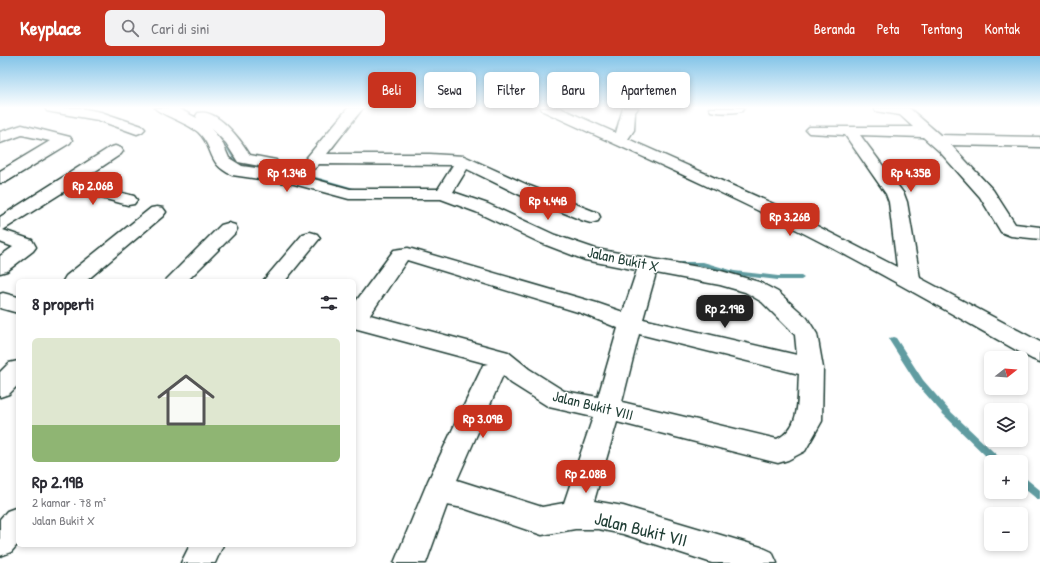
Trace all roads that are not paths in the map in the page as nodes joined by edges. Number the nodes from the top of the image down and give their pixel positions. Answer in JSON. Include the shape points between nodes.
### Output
{"nodes":[{"id":1,"x":13,"y":132,"type":"edge"},
{"id":2,"x":29,"y":132,"type":"edge"},
{"id":3,"x":205,"y":132,"type":"edge"},
{"id":4,"x":225,"y":132,"type":"edge"},
{"id":5,"x":336,"y":132,"type":"edge"},
{"id":6,"x":603,"y":132,"type":"edge"},
{"id":7,"x":625,"y":132,"type":"edge"},
{"id":8,"x":844,"y":132,"type":"edge"},
{"id":9,"x":850,"y":132,"type":"junction"},
{"id":10,"x":926,"y":132,"type":"edge"},
{"id":11,"x":931,"y":136,"type":"junction"},
{"id":12,"x":0,"y":138,"type":"edge"},
{"id":13,"x":619,"y":140,"type":"junction"},
{"id":14,"x":1040,"y":142,"type":"edge"},
{"id":15,"x":115,"y":151,"type":"dead end"},
{"id":16,"x":464,"y":161,"type":"junction"},
{"id":17,"x":304,"y":170,"type":"junction"},
{"id":18,"x":0,"y":178,"type":"edge"},
{"id":19,"x":65,"y":183,"type":"junction"},
{"id":20,"x":447,"y":188,"type":"junction"},
{"id":21,"x":128,"y":200,"type":"dead end"},
{"id":22,"x":157,"y":212,"type":"dead end"},
{"id":23,"x":591,"y":217,"type":"dead end"},
{"id":24,"x":0,"y":226,"type":"edge"},
{"id":25,"x":228,"y":229,"type":"dead end"},
{"id":26,"x":1040,"y":234,"type":"edge"},
{"id":27,"x":0,"y":235,"type":"edge"},
{"id":28,"x":310,"y":238,"type":"dead end"},
{"id":29,"x":0,"y":266,"type":"edge"},
{"id":30,"x":648,"y":266,"type":"junction"},
{"id":31,"x":75,"y":279,"type":"edge"},
{"id":32,"x":177,"y":279,"type":"edge"},
{"id":33,"x":275,"y":279,"type":"edge"},
{"id":34,"x":910,"y":282,"type":"junction"},
{"id":35,"x":356,"y":319,"type":"edge"},
{"id":36,"x":356,"y":320,"type":"edge"},
{"id":37,"x":630,"y":324,"type":"junction"},
{"id":38,"x":1040,"y":353,"type":"edge"},
{"id":39,"x":811,"y":368,"type":"junction"},
{"id":40,"x":16,"y":372,"type":"edge"},
{"id":41,"x":492,"y":372,"type":"dead end"},
{"id":42,"x":0,"y":387,"type":"edge"},
{"id":43,"x":608,"y":409,"type":"junction"},
{"id":44,"x":436,"y":495,"type":"junction"},
{"id":45,"x":575,"y":515,"type":"junction"},
{"id":46,"x":16,"y":523,"type":"edge"},
{"id":47,"x":0,"y":541,"type":"edge"},
{"id":48,"x":207,"y":547,"type":"edge"},
{"id":49,"x":197,"y":563,"type":"edge"},
{"id":50,"x":410,"y":563,"type":"edge"},
{"id":51,"x":761,"y":563,"type":"edge"}],
"edges":[{"from":1,"to":12,"type":"street"},
{"from":2,"to":18,"type":"street","via":[[64,140]]},
{"from":3,"to":17,"type":"street","via":[[216,145],[220,162],[229,168],[255,174]]},
{"from":4,"to":17,"type":"street","via":[[244,159]]},
{"from":5,"to":17,"type":"street"},
{"from":6,"to":13,"type":"street"},
{"from":7,"to":13,"type":"street"},
{"from":8,"to":9,"type":"street"},
{"from":9,"to":11,"type":"street"},
{"from":9,"to":34,"type":"street","via":[[895,194]]},
{"from":10,"to":11,"type":"street"},
{"from":11,"to":14,"type":"street"},
{"from":11,"to":26,"type":"street","via":[[986,194],[1008,228]]},
{"from":13,"to":34,"type":"street","via":[[757,203]]},
{"from":15,"to":19,"type":"street"},
{"from":16,"to":17,"type":"street","via":[[377,160]]},
{"from":16,"to":20,"type":"street"},
{"from":16,"to":23,"type":"street","via":[[524,190]]},
{"from":17,"to":20,"type":"street","via":[[349,194],[376,195]]},
{"from":19,"to":21,"type":"street"},
{"from":19,"to":24,"type":"street"},
{"from":20,"to":30,"type":"street","name":"Jalan Bukit X","via":[[482,208],[548,238],[592,255]]},
{"from":22,"to":31,"type":"street"},
{"from":25,"to":32,"type":"street"},
{"from":27,"to":29,"type":"street","via":[[25,244],[26,247]]},
{"from":28,"to":33,"type":"street"},
{"from":30,"to":37,"type":"street"},
{"from":30,"to":39,"type":"street","name":"Jalan Bukit X","via":[[721,278],[752,287],[770,297],[806,334]]},
{"from":34,"to":38,"type":"street"},
{"from":35,"to":37,"type":"street","via":[[401,255],[408,254],[589,308]]},
{"from":36,"to":43,"type":"street","name":"Jalan Bukit VIII","via":[[500,358],[520,376],[558,400]]},
{"from":37,"to":39,"type":"street"},
{"from":37,"to":43,"type":"street"},
{"from":39,"to":43,"type":"street","name":"Jalan Bukit VIII","via":[[809,421],[795,443],[778,451]]},
{"from":40,"to":42,"type":"street"},
{"from":41,"to":44,"type":"street"},
{"from":43,"to":45,"type":"street"},
{"from":44,"to":45,"type":"street","name":"Jalan Bukit VII","via":[[463,494],[542,521]]},
{"from":44,"to":50,"type":"street"},
{"from":45,"to":51,"type":"street","name":"Jalan Bukit VII","via":[[598,515],[623,520]]},
{"from":46,"to":47,"type":"street"},
{"from":48,"to":49,"type":"street"}]}
